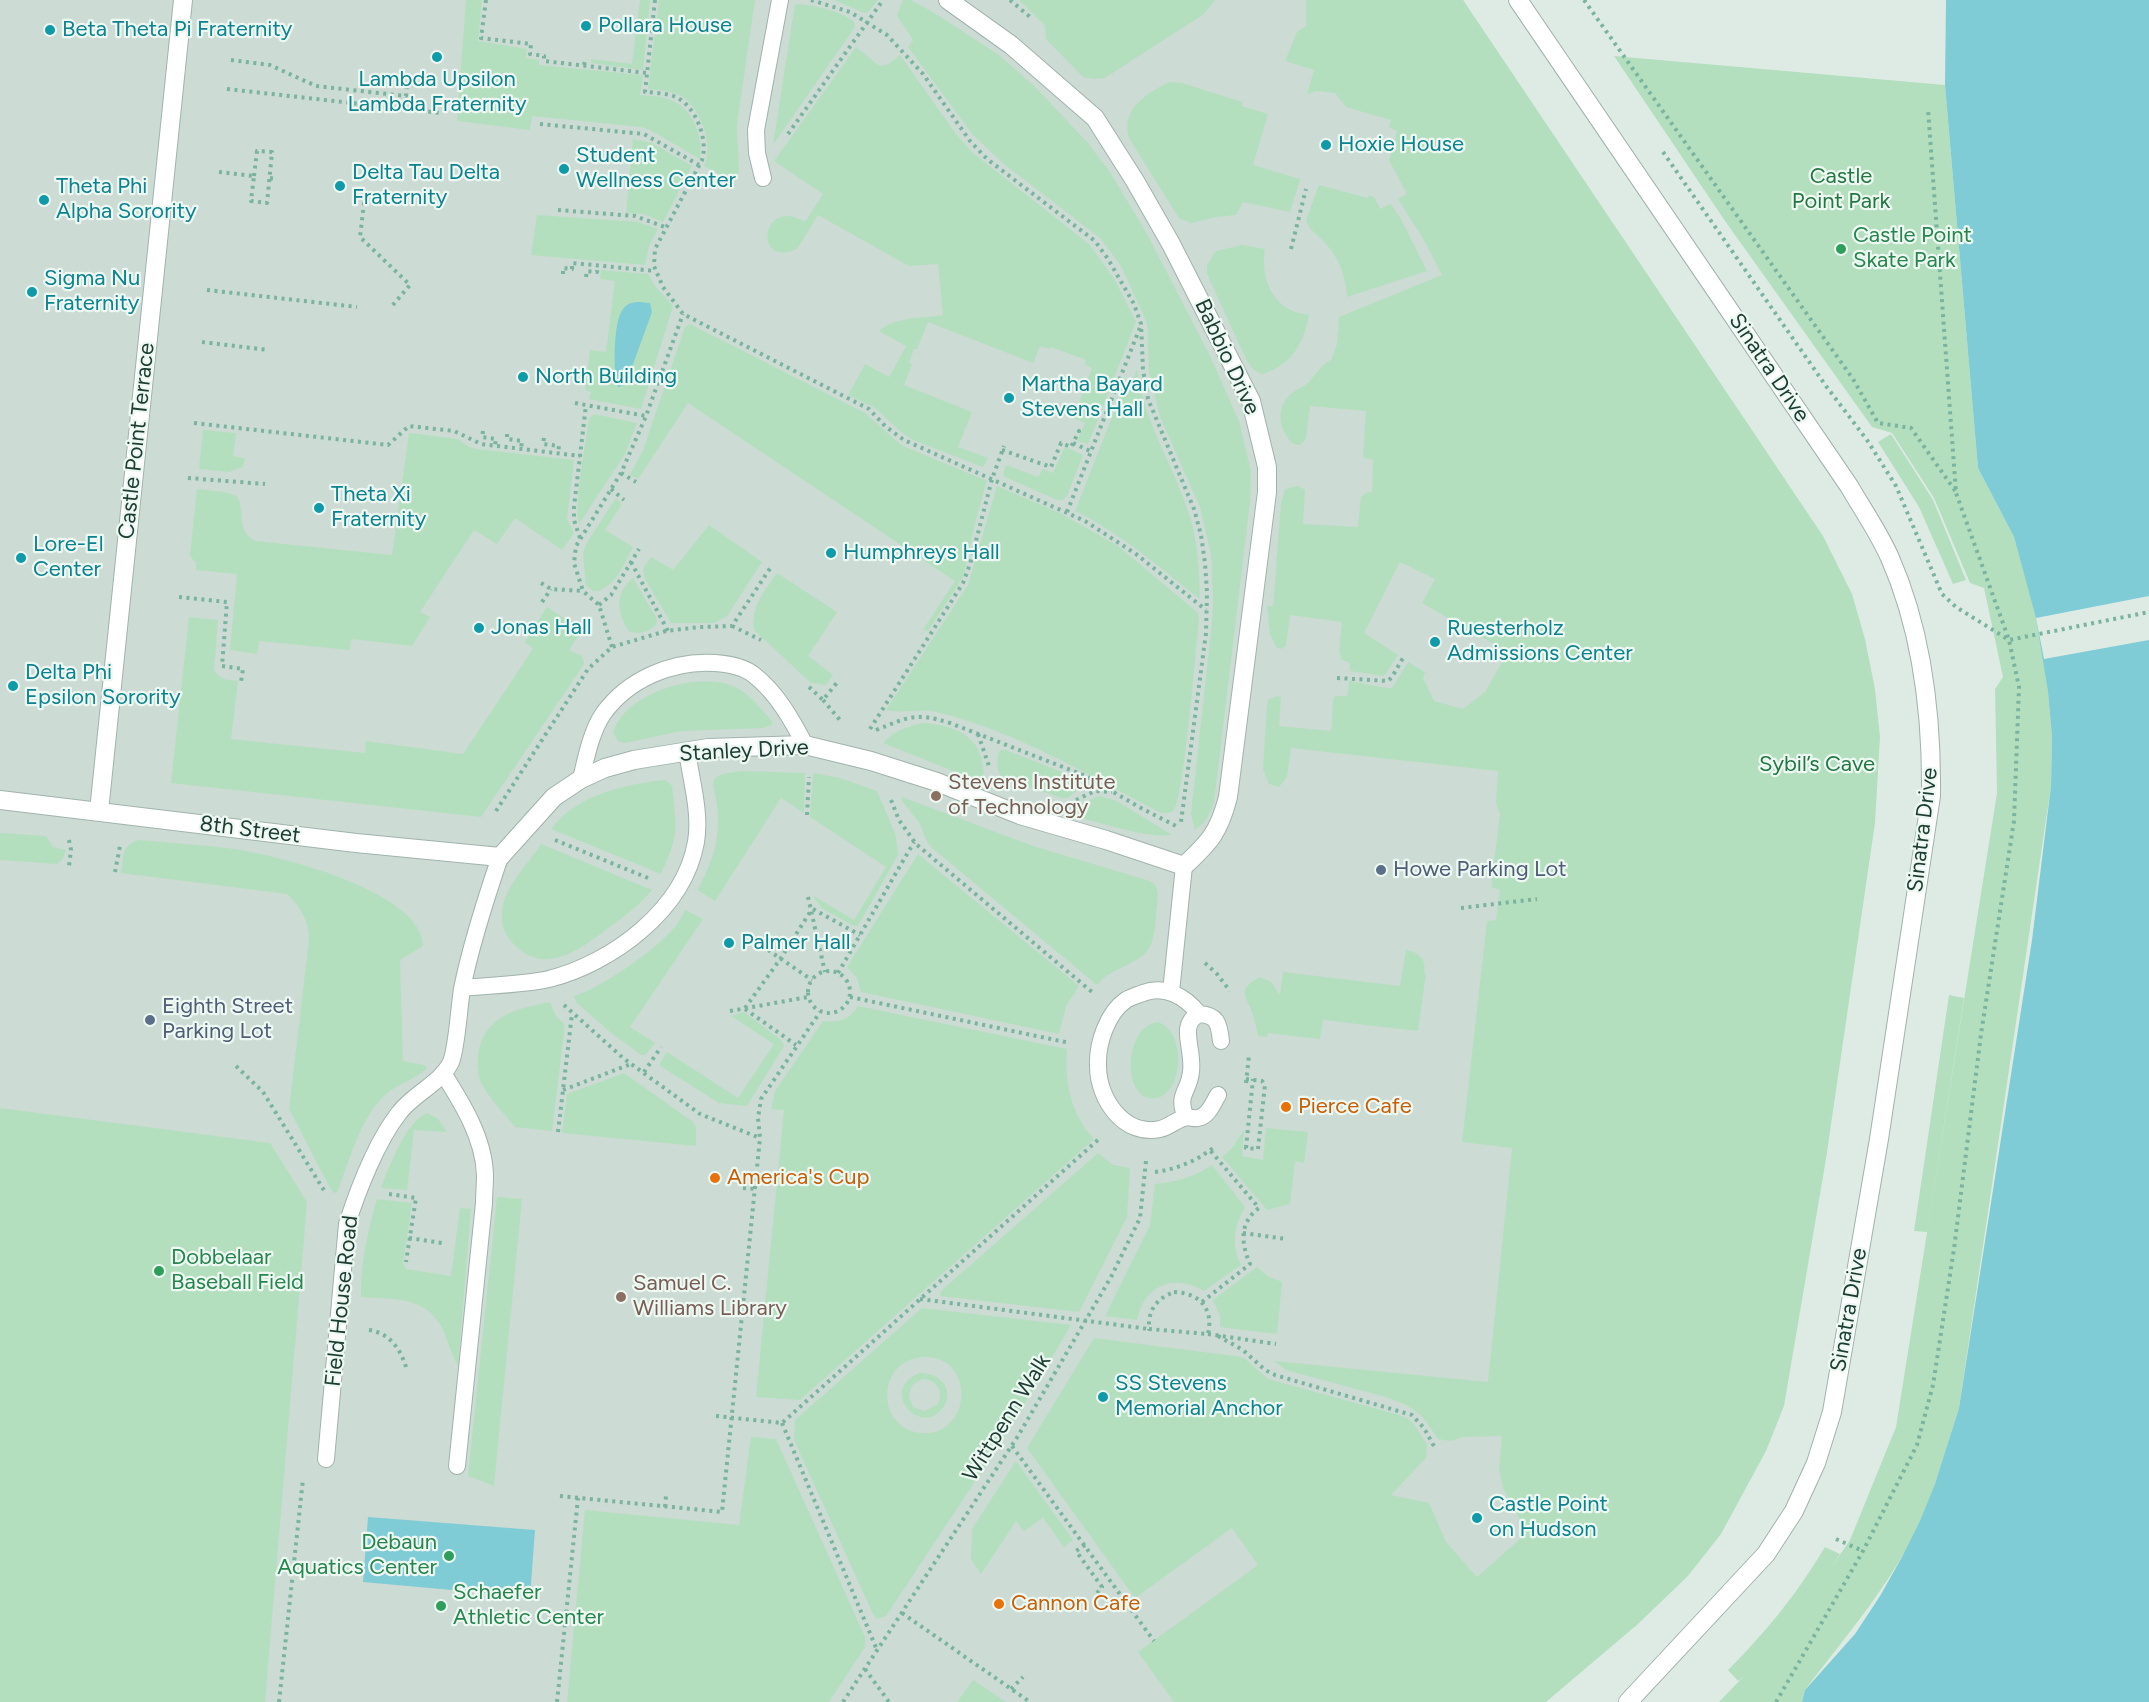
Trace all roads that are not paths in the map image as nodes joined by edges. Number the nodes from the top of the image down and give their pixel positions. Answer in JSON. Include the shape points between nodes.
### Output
{"nodes":[{"id":1,"x":183,"y":0,"type":"edge"},
{"id":2,"x":780,"y":0,"type":"edge"},
{"id":3,"x":948,"y":0,"type":"edge"},
{"id":4,"x":1518,"y":0,"type":"edge"},
{"id":5,"x":762,"y":178,"type":"dead end"},
{"id":6,"x":805,"y":745,"type":"junction"},
{"id":7,"x":687,"y":751,"type":"junction"},
{"id":8,"x":581,"y":779,"type":"junction"},
{"id":9,"x":0,"y":800,"type":"edge"},
{"id":10,"x":99,"y":811,"type":"junction"},
{"id":11,"x":500,"y":857,"type":"junction"},
{"id":12,"x":1184,"y":866,"type":"junction"},
{"id":13,"x":463,"y":988,"type":"junction"},
{"id":14,"x":1171,"y":992,"type":"junction"},
{"id":15,"x":1199,"y":1014,"type":"junction"},
{"id":16,"x":1221,"y":1041,"type":"dead end"},
{"id":17,"x":443,"y":1073,"type":"junction"},
{"id":18,"x":1218,"y":1095,"type":"dead end"},
{"id":19,"x":1186,"y":1117,"type":"junction"},
{"id":20,"x":326,"y":1459,"type":"dead end"},
{"id":21,"x":457,"y":1466,"type":"dead end"},
{"id":22,"x":1628,"y":1702,"type":"edge"}],
"edges":[{"from":1,"to":10,"type":"street","name":"Castle Point Terrace"},
{"from":2,"to":5,"type":"lane","via":[[756,130]]},
{"from":3,"to":12,"type":"street","name":"Babbio Drive","via":[[1011,45],[1095,118],[1177,255],[1251,401],[1261,434],[1268,467],[1267,492],[1228,797],[1222,822],[1206,846]]},
{"from":4,"to":22,"type":"street","name":"Sinatra Drive","via":[[1849,486],[1890,558],[1921,659],[1932,757],[1931,796],[1879,1138],[1832,1412],[1816,1463],[1794,1511],[1766,1554]]},
{"from":6,"to":7,"type":"street","name":"Stanley Drive"},
{"from":6,"to":8,"type":"lane","via":[[789,716],[754,674],[724,664],[679,665],[642,680],[612,703],[595,731]]},
{"from":6,"to":12,"type":"street","name":"Stanley Drive","via":[[937,782],[1020,815]]},
{"from":7,"to":8,"type":"street","name":"Stanley Drive","via":[[615,766]]},
{"from":7,"to":13,"type":"lane","via":[[696,843],[676,891],[660,913],[620,946],[574,972],[546,980]]},
{"from":8,"to":11,"type":"street","name":"Stanley Drive","via":[[555,797]]},
{"from":9,"to":10,"type":"street","name":"8th Street"},
{"from":10,"to":11,"type":"street","name":"8th Street"},
{"from":11,"to":13,"type":"lane","name":"Field House Road","via":[[478,923]]},
{"from":12,"to":14,"type":"lane"},
{"from":13,"to":17,"type":"lane","name":"Field House Road","via":[[452,1060]]},
{"from":14,"to":15,"type":"lane"},
{"from":14,"to":19,"type":"lane","via":[[1155,989],[1126,1000],[1104,1029],[1098,1066],[1108,1105],[1121,1119],[1148,1132]]},
{"from":15,"to":16,"type":"lane","via":[[1217,1021]]},
{"from":15,"to":19,"type":"lane","via":[[1192,1018],[1188,1029],[1191,1075],[1181,1098]]},
{"from":17,"to":20,"type":"lane","name":"Field House Road","via":[[414,1097],[394,1121],[358,1190],[346,1224]]},
{"from":17,"to":21,"type":"lane","via":[[464,1107],[479,1144],[485,1173]]},
{"from":18,"to":19,"type":"lane","via":[[1207,1114]]}]}
